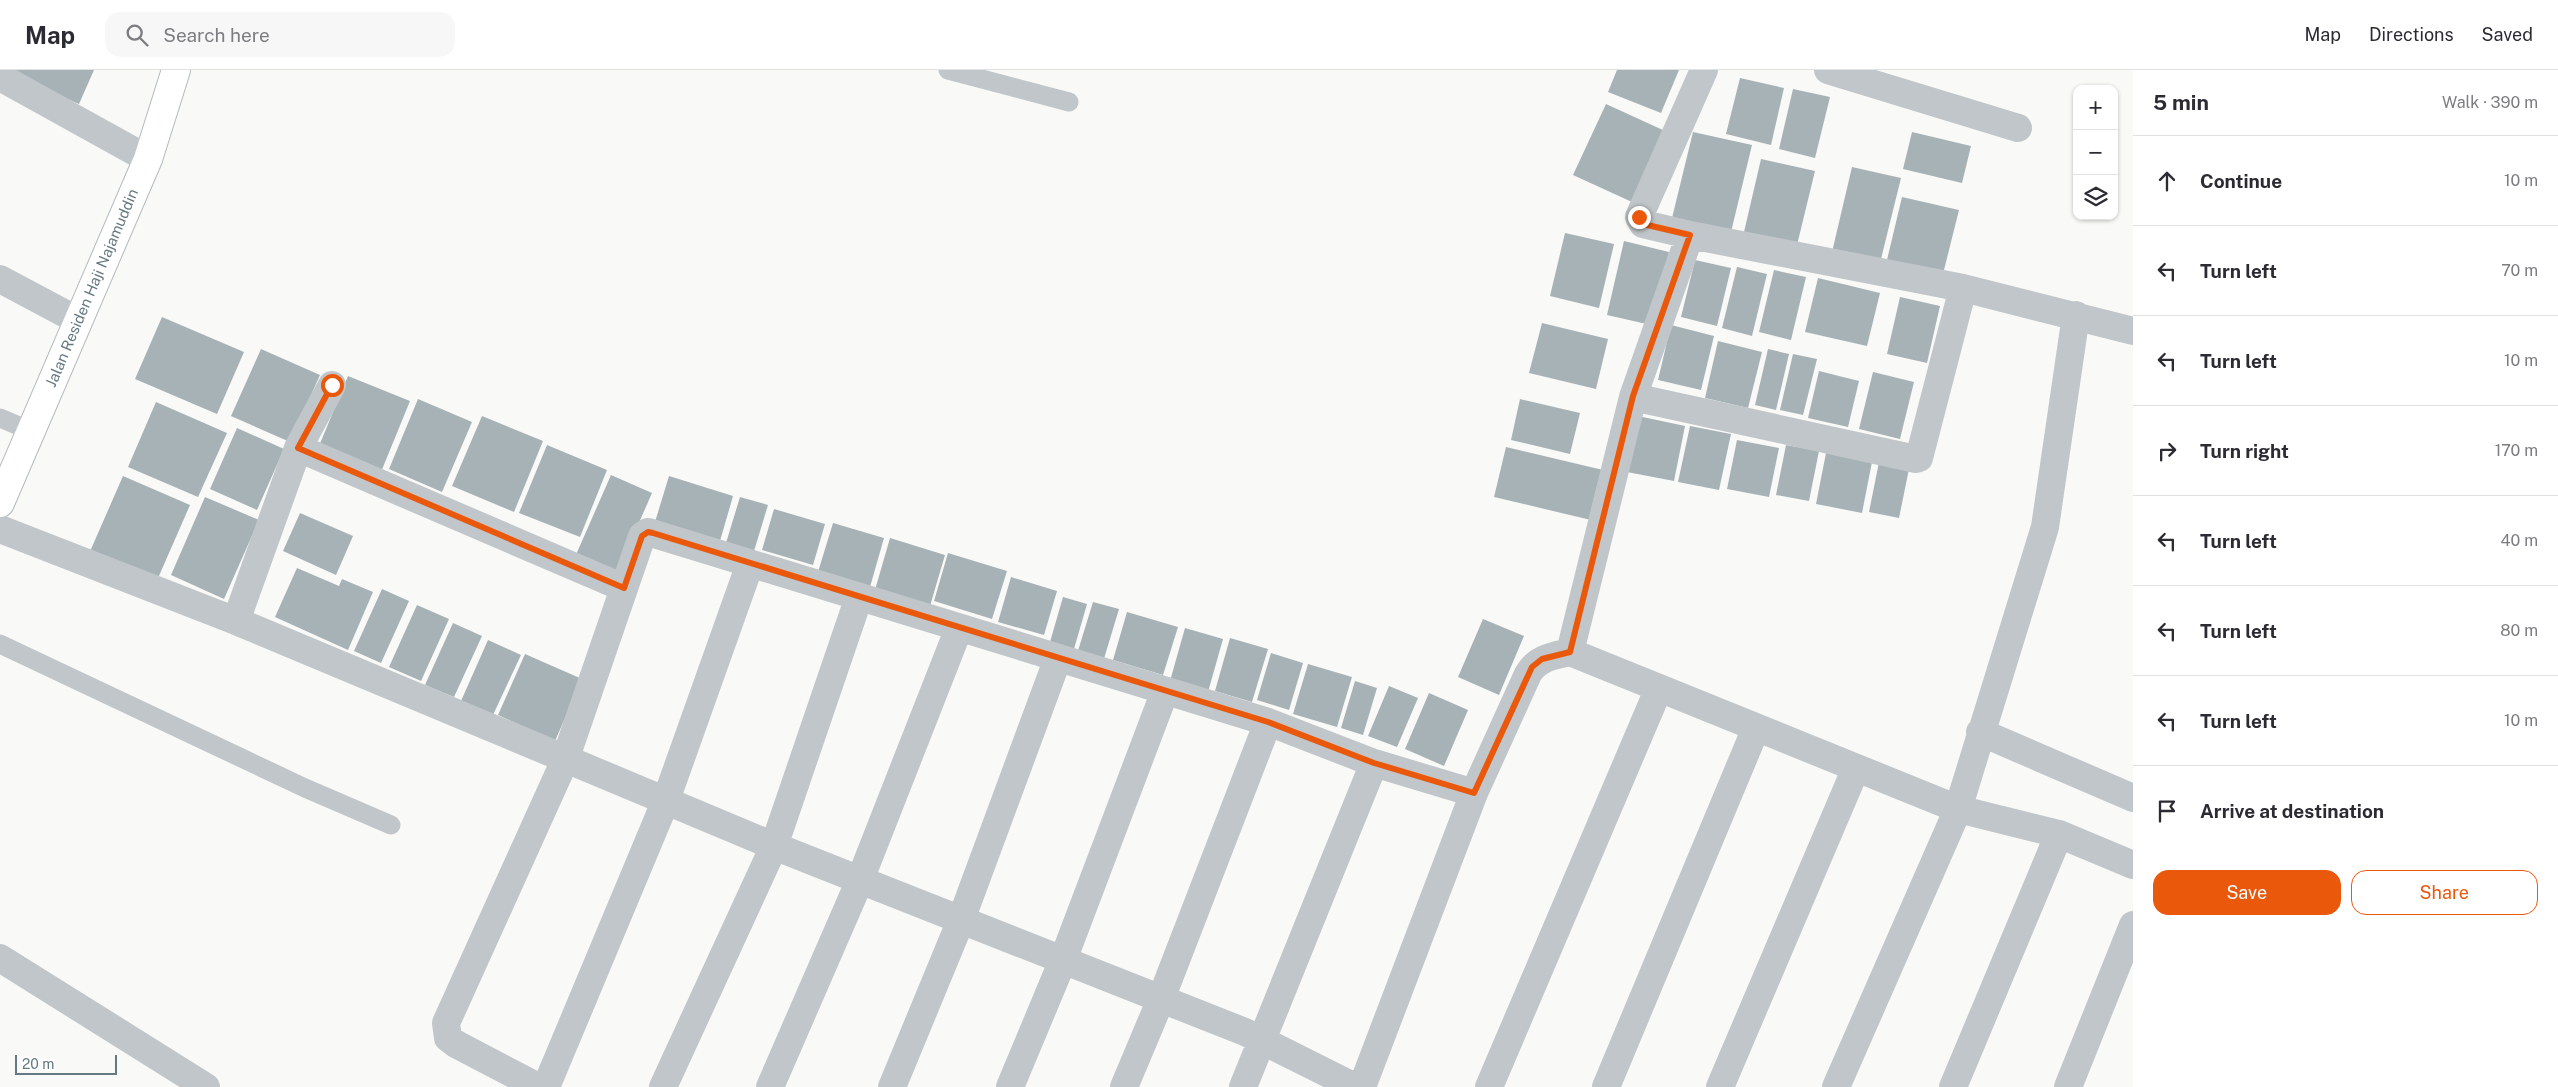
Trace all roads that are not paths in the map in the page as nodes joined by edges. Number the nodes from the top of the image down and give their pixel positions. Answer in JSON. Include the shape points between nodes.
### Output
{"nodes":[{"id":1,"x":176,"y":70,"type":"edge"},
{"id":2,"x":948,"y":70,"type":"edge"},
{"id":3,"x":1704,"y":70,"type":"edge"},
{"id":4,"x":1828,"y":70,"type":"edge"},
{"id":5,"x":0,"y":77,"type":"edge"},
{"id":6,"x":1069,"y":102,"type":"dead end"},
{"id":7,"x":2018,"y":128,"type":"dead end"},
{"id":8,"x":148,"y":159,"type":"junction"},
{"id":9,"x":1690,"y":235,"type":"junction"},
{"id":10,"x":0,"y":279,"type":"edge"},
{"id":11,"x":1963,"y":288,"type":"junction"},
{"id":12,"x":2076,"y":315,"type":"junction"},
{"id":13,"x":77,"y":320,"type":"junction"},
{"id":14,"x":2133,"y":331,"type":"edge"},
{"id":15,"x":332,"y":385,"type":"dead end"},
{"id":16,"x":1633,"y":396,"type":"junction"},
{"id":17,"x":0,"y":418,"type":"edge"},
{"id":18,"x":31,"y":431,"type":"junction"},
{"id":19,"x":298,"y":448,"type":"junction"},
{"id":20,"x":0,"y":503,"type":"edge"},
{"id":21,"x":0,"y":529,"type":"edge"},
{"id":22,"x":750,"y":564,"type":"junction"},
{"id":23,"x":624,"y":588,"type":"junction"},
{"id":24,"x":859,"y":597,"type":"junction"},
{"id":25,"x":236,"y":621,"type":"junction"},
{"id":26,"x":959,"y":628,"type":"junction"},
{"id":27,"x":0,"y":644,"type":"edge"},
{"id":28,"x":1570,"y":652,"type":"junction"},
{"id":29,"x":1058,"y":658,"type":"junction"},
{"id":30,"x":1659,"y":688,"type":"junction"},
{"id":31,"x":1165,"y":691,"type":"junction"},
{"id":32,"x":1268,"y":722,"type":"junction"},
{"id":33,"x":1756,"y":728,"type":"junction"},
{"id":34,"x":1980,"y":732,"type":"junction"},
{"id":35,"x":566,"y":760,"type":"junction"},
{"id":36,"x":1374,"y":763,"type":"junction"},
{"id":37,"x":1856,"y":768,"type":"junction"},
{"id":38,"x":1474,"y":793,"type":"junction"},
{"id":39,"x":2133,"y":798,"type":"edge"},
{"id":40,"x":666,"y":800,"type":"junction"},
{"id":41,"x":1958,"y":809,"type":"junction"},
{"id":42,"x":391,"y":825,"type":"dead end"},
{"id":43,"x":2059,"y":834,"type":"junction"},
{"id":44,"x":774,"y":846,"type":"junction"},
{"id":45,"x":2133,"y":864,"type":"edge"},
{"id":46,"x":860,"y":880,"type":"junction"},
{"id":47,"x":961,"y":920,"type":"junction"},
{"id":48,"x":2133,"y":925,"type":"edge"},
{"id":49,"x":0,"y":958,"type":"edge"},
{"id":50,"x":1063,"y":960,"type":"junction"},
{"id":51,"x":1161,"y":999,"type":"junction"},
{"id":52,"x":1262,"y":1041,"type":"junction"},
{"id":53,"x":206,"y":1087,"type":"edge"},
{"id":54,"x":538,"y":1087,"type":"edge"},
{"id":55,"x":546,"y":1087,"type":"edge"},
{"id":56,"x":664,"y":1087,"type":"edge"},
{"id":57,"x":770,"y":1087,"type":"edge"},
{"id":58,"x":892,"y":1087,"type":"edge"},
{"id":59,"x":1010,"y":1087,"type":"edge"},
{"id":60,"x":1124,"y":1087,"type":"edge"},
{"id":61,"x":1243,"y":1087,"type":"edge"},
{"id":62,"x":1355,"y":1087,"type":"edge"},
{"id":63,"x":1362,"y":1087,"type":"edge"},
{"id":64,"x":1489,"y":1087,"type":"edge"},
{"id":65,"x":1606,"y":1087,"type":"edge"},
{"id":66,"x":1720,"y":1087,"type":"edge"},
{"id":67,"x":1836,"y":1087,"type":"edge"},
{"id":68,"x":1953,"y":1087,"type":"edge"},
{"id":69,"x":2068,"y":1087,"type":"edge"}],
"edges":[{"from":1,"to":8,"type":"main road","name":"Jalan Residen Haji Najamuddin"},
{"from":2,"to":6,"type":"lane"},
{"from":3,"to":9,"type":"street","via":[[1639,217],[1643,224]]},
{"from":4,"to":7,"type":"street"},
{"from":5,"to":8,"type":"street"},
{"from":8,"to":13,"type":"main road","name":"Jalan Residen Haji Najamuddin"},
{"from":9,"to":11,"type":"street"},
{"from":9,"to":16,"type":"street"},
{"from":10,"to":13,"type":"street"},
{"from":11,"to":12,"type":"street"},
{"from":11,"to":16,"type":"street","via":[[1919,458],[1916,459]]},
{"from":12,"to":14,"type":"street"},
{"from":12,"to":34,"type":"street","via":[[2045,527]]},
{"from":13,"to":18,"type":"main road","name":"Jalan Residen Haji Najamuddin"},
{"from":15,"to":19,"type":"street"},
{"from":16,"to":28,"type":"street"},
{"from":17,"to":18,"type":"lane"},
{"from":18,"to":20,"type":"main road","name":"Jalan Residen Haji Najamuddin"},
{"from":19,"to":23,"type":"street"},
{"from":19,"to":25,"type":"street"},
{"from":21,"to":25,"type":"street"},
{"from":22,"to":23,"type":"street","via":[[648,532],[642,536]]},
{"from":22,"to":24,"type":"street"},
{"from":22,"to":40,"type":"street"},
{"from":23,"to":35,"type":"street"},
{"from":24,"to":26,"type":"street"},
{"from":24,"to":44,"type":"street"},
{"from":25,"to":35,"type":"street"},
{"from":26,"to":29,"type":"street"},
{"from":26,"to":46,"type":"street"},
{"from":27,"to":42,"type":"lane","via":[[305,788]]},
{"from":28,"to":30,"type":"street"},
{"from":28,"to":38,"type":"street","via":[[1542,659],[1532,667]]},
{"from":29,"to":31,"type":"street"},
{"from":29,"to":47,"type":"street"},
{"from":30,"to":33,"type":"street"},
{"from":30,"to":64,"type":"street"},
{"from":31,"to":32,"type":"street"},
{"from":31,"to":50,"type":"street"},
{"from":32,"to":36,"type":"street"},
{"from":32,"to":51,"type":"street"},
{"from":33,"to":37,"type":"street"},
{"from":33,"to":65,"type":"street"},
{"from":34,"to":39,"type":"street"},
{"from":34,"to":41,"type":"street"},
{"from":35,"to":40,"type":"street"},
{"from":35,"to":54,"type":"street","via":[[446,1023],[448,1038],[456,1044]]},
{"from":36,"to":38,"type":"street"},
{"from":36,"to":52,"type":"street"},
{"from":37,"to":41,"type":"street"},
{"from":37,"to":66,"type":"street"},
{"from":38,"to":63,"type":"street"},
{"from":40,"to":44,"type":"street"},
{"from":40,"to":55,"type":"street"},
{"from":41,"to":43,"type":"street"},
{"from":41,"to":67,"type":"street"},
{"from":43,"to":45,"type":"street"},
{"from":43,"to":68,"type":"street"},
{"from":44,"to":46,"type":"street"},
{"from":44,"to":56,"type":"street"},
{"from":46,"to":47,"type":"street"},
{"from":46,"to":57,"type":"street"},
{"from":47,"to":50,"type":"street"},
{"from":47,"to":58,"type":"street"},
{"from":48,"to":69,"type":"street"},
{"from":49,"to":53,"type":"street"},
{"from":50,"to":51,"type":"street"},
{"from":50,"to":59,"type":"street"},
{"from":51,"to":52,"type":"street"},
{"from":51,"to":60,"type":"street"},
{"from":52,"to":61,"type":"street"},
{"from":52,"to":62,"type":"street"}]}
